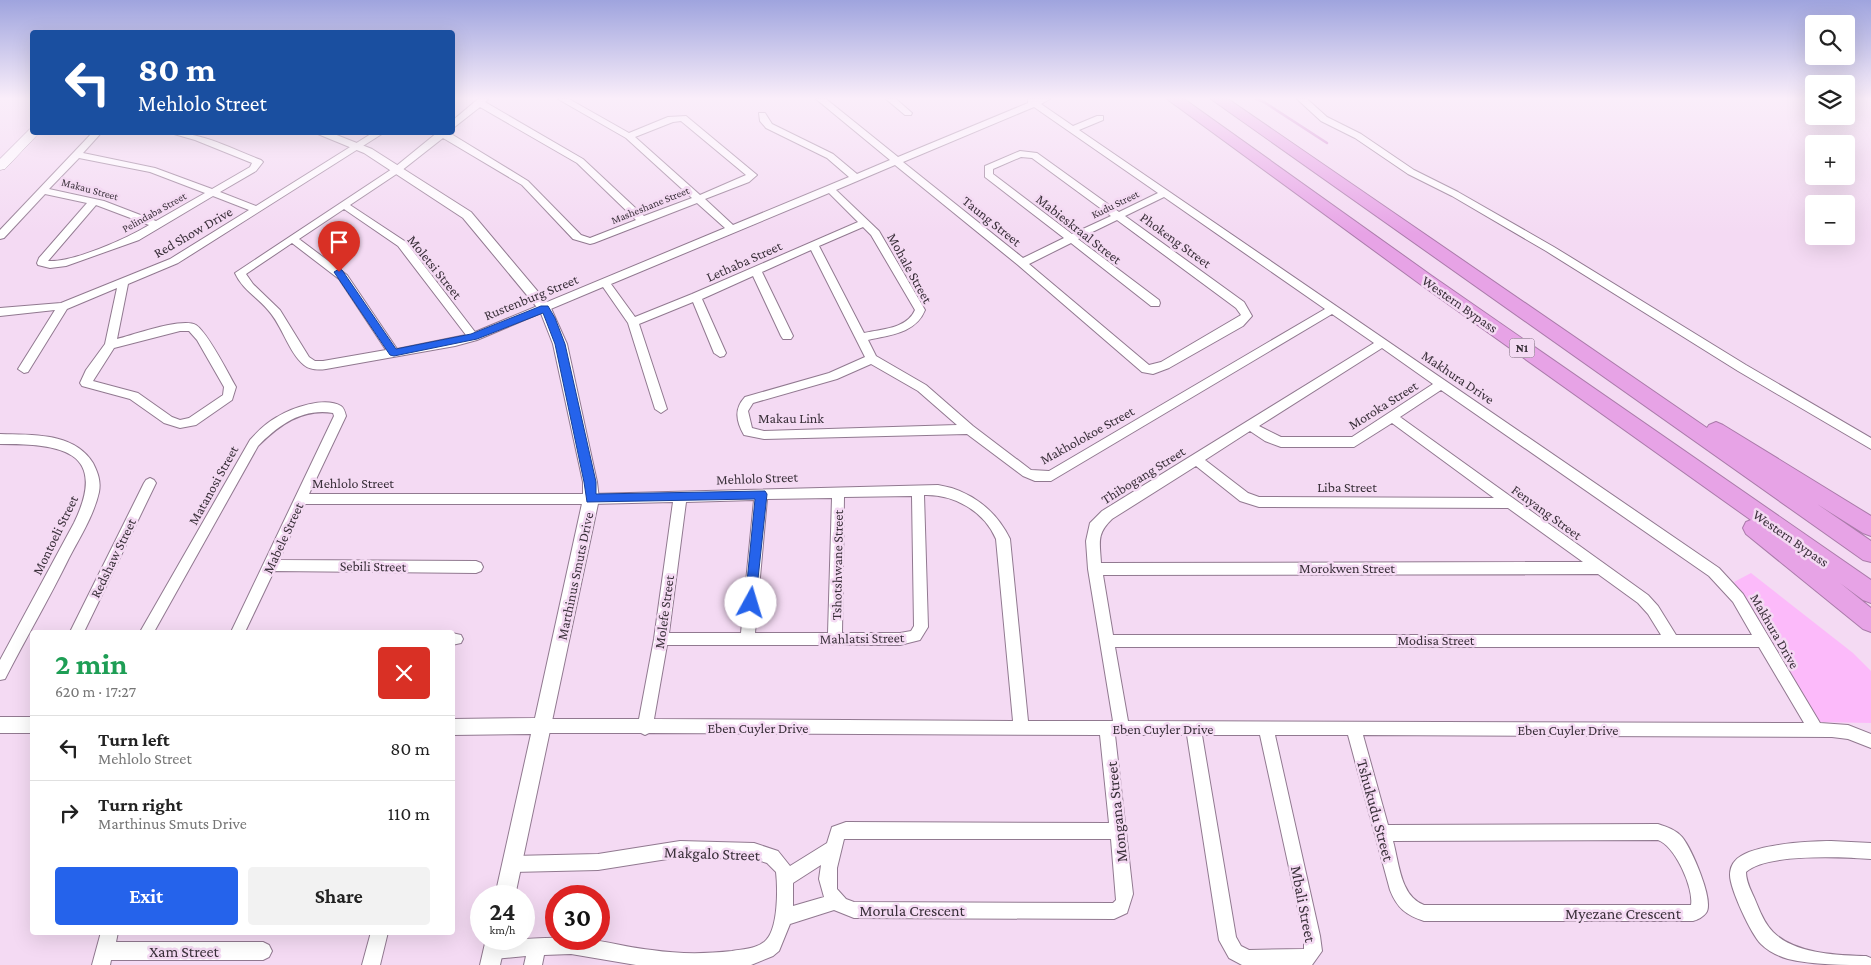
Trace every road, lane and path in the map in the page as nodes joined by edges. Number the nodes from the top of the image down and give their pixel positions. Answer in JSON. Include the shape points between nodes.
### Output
{"nodes":[{"id":1,"x":22,"y":144,"type":"edge"},
{"id":2,"x":87,"y":144,"type":"edge"},
{"id":3,"x":213,"y":144,"type":"edge"},
{"id":4,"x":351,"y":144,"type":"edge"},
{"id":5,"x":364,"y":144,"type":"edge"},
{"id":6,"x":430,"y":144,"type":"edge"},
{"id":7,"x":461,"y":144,"type":"edge"},
{"id":8,"x":552,"y":144,"type":"edge"},
{"id":9,"x":638,"y":144,"type":"edge"},
{"id":10,"x":715,"y":144,"type":"edge"},
{"id":11,"x":806,"y":144,"type":"edge"},
{"id":12,"x":875,"y":144,"type":"edge"},
{"id":13,"x":938,"y":144,"type":"edge"},
{"id":14,"x":1094,"y":144,"type":"edge"},
{"id":15,"x":1237,"y":144,"type":"edge"},
{"id":16,"x":1283,"y":144,"type":"edge"},
{"id":17,"x":1370,"y":144,"type":"edge"},
{"id":18,"x":359,"y":147,"type":"junction"},
{"id":19,"x":77,"y":155,"type":"junction"},
{"id":20,"x":897,"y":162,"type":"junction"},
{"id":21,"x":0,"y":166,"type":"edge"},
{"id":22,"x":398,"y":170,"type":"junction"},
{"id":23,"x":988,"y":175,"type":"joint"},
{"id":24,"x":856,"y":178,"type":"junction"},
{"id":25,"x":830,"y":190,"type":"junction"},
{"id":26,"x":44,"y":191,"type":"junction"},
{"id":27,"x":212,"y":193,"type":"junction"},
{"id":28,"x":1165,"y":193,"type":"junction"},
{"id":29,"x":699,"y":199,"type":"junction"},
{"id":30,"x":94,"y":201,"type":"junction"},
{"id":31,"x":344,"y":204,"type":"junction"},
{"id":32,"x":258,"y":210,"type":"junction"},
{"id":33,"x":1118,"y":217,"type":"junction"},
{"id":34,"x":643,"y":221,"type":"junction"},
{"id":35,"x":865,"y":222,"type":"junction"},
{"id":36,"x":157,"y":225,"type":"junction"},
{"id":37,"x":733,"y":230,"type":"junction"},
{"id":38,"x":0,"y":236,"type":"edge"},
{"id":39,"x":292,"y":238,"type":"junction"},
{"id":40,"x":1070,"y":240,"type":"junction"},
{"id":41,"x":813,"y":245,"type":"junction"},
{"id":42,"x":1022,"y":263,"type":"junction"},
{"id":43,"x":756,"y":270,"type":"junction"},
{"id":44,"x":1465,"y":270,"type":"junction"},
{"id":45,"x":1426,"y":280,"type":"junction"},
{"id":46,"x":123,"y":283,"type":"junction"},
{"id":47,"x":604,"y":283,"type":"junction"},
{"id":48,"x":696,"y":297,"type":"junction"},
{"id":49,"x":1155,"y":303,"type":"dead end"},
{"id":50,"x":63,"y":306,"type":"junction"},
{"id":51,"x":545,"y":309,"type":"junction"},
{"id":52,"x":1333,"y":309,"type":"junction"},
{"id":53,"x":0,"y":312,"type":"edge"},
{"id":54,"x":633,"y":322,"type":"junction"},
{"id":55,"x":787,"y":336,"type":"dead end"},
{"id":56,"x":473,"y":337,"type":"junction"},
{"id":57,"x":862,"y":337,"type":"junction"},
{"id":58,"x":1382,"y":343,"type":"junction"},
{"id":59,"x":110,"y":344,"type":"junction"},
{"id":60,"x":394,"y":353,"type":"junction"},
{"id":61,"x":720,"y":353,"type":"dead end"},
{"id":62,"x":872,"y":359,"type":"junction"},
{"id":63,"x":1144,"y":368,"type":"joint"},
{"id":64,"x":24,"y":369,"type":"dead end"},
{"id":65,"x":1442,"y":384,"type":"junction"},
{"id":66,"x":661,"y":409,"type":"dead end"},
{"id":67,"x":340,"y":416,"type":"joint"},
{"id":68,"x":1393,"y":418,"type":"junction"},
{"id":69,"x":1251,"y":426,"type":"junction"},
{"id":70,"x":969,"y":428,"type":"junction"},
{"id":71,"x":0,"y":439,"type":"edge"},
{"id":72,"x":1871,"y":444,"type":"edge"},
{"id":73,"x":1198,"y":460,"type":"junction"},
{"id":74,"x":150,"y":483,"type":"dead end"},
{"id":75,"x":918,"y":490,"type":"junction"},
{"id":76,"x":838,"y":492,"type":"junction"},
{"id":77,"x":761,"y":494,"type":"junction"},
{"id":78,"x":680,"y":497,"type":"junction"},
{"id":79,"x":302,"y":499,"type":"junction"},
{"id":80,"x":591,"y":499,"type":"junction"},
{"id":81,"x":1510,"y":503,"type":"junction"},
{"id":82,"x":1869,"y":525,"type":"edge"},
{"id":83,"x":1871,"y":553,"type":"edge"},
{"id":84,"x":271,"y":565,"type":"junction"},
{"id":85,"x":476,"y":567,"type":"dead end"},
{"id":86,"x":1599,"y":568,"type":"junction"},
{"id":87,"x":1095,"y":569,"type":"junction"},
{"id":88,"x":1871,"y":593,"type":"edge"},
{"id":89,"x":1871,"y":622,"type":"edge"},
{"id":90,"x":78,"y":630,"type":"edge"},
{"id":91,"x":148,"y":630,"type":"edge"},
{"id":92,"x":239,"y":630,"type":"edge"},
{"id":93,"x":661,"y":639,"type":"junction"},
{"id":94,"x":747,"y":639,"type":"junction"},
{"id":95,"x":835,"y":639,"type":"junction"},
{"id":96,"x":1672,"y":640,"type":"junction"},
{"id":97,"x":1108,"y":641,"type":"junction"},
{"id":98,"x":1764,"y":641,"type":"junction"},
{"id":99,"x":0,"y":674,"type":"edge"},
{"id":100,"x":30,"y":724,"type":"edge"},
{"id":101,"x":0,"y":725,"type":"edge"},
{"id":102,"x":542,"y":726,"type":"junction"},
{"id":103,"x":455,"y":727,"type":"edge"},
{"id":104,"x":645,"y":728,"type":"junction"},
{"id":105,"x":1021,"y":728,"type":"junction"},
{"id":106,"x":1193,"y":728,"type":"junction"},
{"id":107,"x":1114,"y":729,"type":"junction"},
{"id":108,"x":1266,"y":729,"type":"junction"},
{"id":109,"x":1354,"y":729,"type":"junction"},
{"id":110,"x":1816,"y":730,"type":"junction"},
{"id":111,"x":1871,"y":741,"type":"edge"},
{"id":112,"x":1118,"y":831,"type":"junction"},
{"id":113,"x":1383,"y":833,"type":"junction"},
{"id":114,"x":833,"y":848,"type":"junction"},
{"id":115,"x":1871,"y":851,"type":"edge"},
{"id":116,"x":512,"y":864,"type":"junction"},
{"id":117,"x":785,"y":879,"type":"junction"},
{"id":118,"x":508,"y":885,"type":"edge"},
{"id":119,"x":1398,"y":890,"type":"joint"},
{"id":120,"x":1125,"y":894,"type":"joint"},
{"id":121,"x":834,"y":902,"type":"junction"},
{"id":122,"x":784,"y":917,"type":"junction"},
{"id":123,"x":109,"y":935,"type":"edge"},
{"id":124,"x":379,"y":935,"type":"edge"},
{"id":125,"x":537,"y":947,"type":"junction"},
{"id":126,"x":263,"y":951,"type":"dead end"},
{"id":127,"x":493,"y":951,"type":"edge"},
{"id":128,"x":103,"y":958,"type":"edge"},
{"id":129,"x":371,"y":965,"type":"edge"},
{"id":130,"x":534,"y":965,"type":"edge"},
{"id":131,"x":1866,"y":965,"type":"edge"}],
"edges":[{"from":1,"to":21,"type":"main road"},
{"from":2,"to":19,"type":"street"},
{"from":3,"to":27,"type":"street","name":"Pelindaba Street","via":[[257,161],[257,164]]},
{"from":4,"to":18,"type":"street","name":"Marthinus Smuts Drive"},
{"from":5,"to":18,"type":"street","name":"Red Show Drive"},
{"from":6,"to":22,"type":"street","name":"Rustenburg Street"},
{"from":7,"to":34,"type":"street","name":"Masheshane Street","via":[[525,183],[582,240],[595,240]]},
{"from":8,"to":34,"type":"street","via":[[580,161]]},
{"from":9,"to":29,"type":"street"},
{"from":10,"to":29,"type":"street","name":"Masheshane Street","via":[[752,175]]},
{"from":11,"to":24,"type":"street","via":[[830,156]]},
{"from":12,"to":20,"type":"street","name":"Taung Street"},
{"from":13,"to":20,"type":"street","name":"Rustenburg Street"},
{"from":14,"to":28,"type":"street","name":"Makhura Drive"},
{"from":15,"to":45,"type":"highway","name":"Western Bypass","number":"N1"},
{"from":16,"to":44,"type":"highway","number":"N1"},
{"from":17,"to":72,"type":"street","via":[[1411,172],[1550,249]]},
{"from":18,"to":22,"type":"street","name":"Marthinus Smuts Drive"},
{"from":18,"to":32,"type":"street","name":"Red Show Drive"},
{"from":19,"to":26,"type":"street"},
{"from":19,"to":27,"type":"street","via":[[152,170]]},
{"from":20,"to":24,"type":"street","name":"Rustenburg Street"},
{"from":20,"to":42,"type":"street","name":"Taung Street"},
{"from":22,"to":31,"type":"street","name":"Rustenburg Street"},
{"from":22,"to":51,"type":"street","name":"Marthinus Smuts Drive","via":[[467,215]]},
{"from":23,"to":33,"type":"street","name":"Phokeng Street","via":[[987,170],[994,164],[1020,154],[1032,154]]},
{"from":23,"to":40,"type":"street","name":"Mabieskraal Street"},
{"from":24,"to":25,"type":"street","name":"Rustenburg Street"},
{"from":25,"to":35,"type":"street","name":"Mohale Street"},
{"from":25,"to":37,"type":"street","name":"Rustenburg Street"},
{"from":26,"to":30,"type":"street","name":"Makau Street"},
{"from":26,"to":38,"type":"street"},
{"from":27,"to":32,"type":"street"},
{"from":27,"to":36,"type":"street","name":"Pelindaba Street"},
{"from":28,"to":33,"type":"street","name":"Kudu Street"},
{"from":28,"to":52,"type":"street","name":"Makhura Drive"},
{"from":29,"to":34,"type":"street","name":"Masheshane Street"},
{"from":29,"to":37,"type":"street"},
{"from":30,"to":36,"type":"street","name":"Makau Street"},
{"from":30,"to":36,"type":"street","name":"Pelindaba Street","via":[[42,263],[66,264],[135,238]]},
{"from":31,"to":39,"type":"street","name":"Rustenburg Street"},
{"from":31,"to":56,"type":"street","name":"Moletsi Street","via":[[402,244]]},
{"from":32,"to":46,"type":"street","name":"Red Show Drive","via":[[174,261]]},
{"from":33,"to":40,"type":"street","name":"Kudu Street"},
{"from":33,"to":63,"type":"street","name":"Phokeng Street","via":[[1247,313],[1240,323],[1165,365],[1152,370]]},
{"from":35,"to":41,"type":"street","name":"Lethaba Street"},
{"from":35,"to":57,"type":"street","name":"Mohale Street","via":[[875,233],[920,310],[917,318],[907,325]]},
{"from":37,"to":47,"type":"street","name":"Rustenburg Street"},
{"from":39,"to":60,"type":"street","via":[[342,277]]},
{"from":39,"to":60,"type":"street","name":"Rustenburg Street","via":[[240,275],[278,316],[307,361],[324,365]]},
{"from":40,"to":42,"type":"street","name":"Kudu Street"},
{"from":40,"to":49,"type":"street","name":"Mabieskraal Street"},
{"from":41,"to":43,"type":"street","name":"Lethaba Street"},
{"from":41,"to":57,"type":"street"},
{"from":42,"to":63,"type":"street","name":"Taung Street"},
{"from":43,"to":48,"type":"street","name":"Lethaba Street"},
{"from":43,"to":55,"type":"street"},
{"from":44,"to":82,"type":"highway"},
{"from":44,"to":83,"type":"highway","number":"N1"},
{"from":45,"to":88,"type":"highway","name":"Western Bypass","number":"N1"},
{"from":45,"to":89,"type":"highway","via":[[1488,331],[1780,548]]},
{"from":46,"to":50,"type":"street","name":"Red Show Drive"},
{"from":46,"to":59,"type":"street"},
{"from":47,"to":51,"type":"street","name":"Rustenburg Street"},
{"from":47,"to":54,"type":"street"},
{"from":48,"to":54,"type":"street","name":"Lethaba Street"},
{"from":48,"to":61,"type":"street"},
{"from":50,"to":53,"type":"street","name":"Red Show Drive"},
{"from":50,"to":64,"type":"street"},
{"from":51,"to":56,"type":"street","name":"Rustenburg Street"},
{"from":51,"to":80,"type":"street","name":"Marthinus Smuts Drive","via":[[560,344]]},
{"from":52,"to":58,"type":"street","name":"Makhura Drive"},
{"from":52,"to":70,"type":"street","name":"Makholokoe Street","via":[[1051,476],[1027,473]]},
{"from":54,"to":66,"type":"street"},
{"from":56,"to":60,"type":"street","name":"Rustenburg Street"},
{"from":57,"to":62,"type":"street"},
{"from":58,"to":65,"type":"street","name":"Makhura Drive"},
{"from":58,"to":69,"type":"street","name":"Thibogang Street"},
{"from":59,"to":59,"type":"street","via":[[86,383],[134,396],[168,420],[180,424],[192,422],[228,397],[230,387],[201,337],[192,328]]},
{"from":62,"to":70,"type":"street","name":"Makholokoe Street","via":[[922,388]]},
{"from":62,"to":70,"type":"street","name":"Makau Link","via":[[833,376],[749,400],[742,408],[748,432],[764,435]]},
{"from":65,"to":68,"type":"street","name":"Moroka Street"},
{"from":65,"to":98,"type":"street","name":"Makhura Drive","via":[[1714,572],[1733,591]]},
{"from":67,"to":79,"type":"street","name":"Mabele Street"},
{"from":67,"to":91,"type":"street","name":"Matanosi Street","via":[[334,408],[307,407],[258,438]]},
{"from":68,"to":69,"type":"street","name":"Moroka Street","via":[[1360,440],[1348,443],[1281,442]]},
{"from":68,"to":81,"type":"street","name":"Fenyang Street"},
{"from":69,"to":73,"type":"street","name":"Thibogang Street"},
{"from":71,"to":99,"type":"street","name":"Montoeli Street","via":[[40,440],[66,446],[87,465],[93,480],[87,508]]},
{"from":73,"to":81,"type":"street","name":"Liba Street","via":[[1244,497],[1259,502]]},
{"from":73,"to":87,"type":"street","name":"Thibogang Street","via":[[1098,522],[1093,533]]},
{"from":74,"to":90,"type":"street","name":"Redshaw Street"},
{"from":75,"to":76,"type":"street","name":"Mehlolo Street"},
{"from":75,"to":95,"type":"street","name":"Mahlatsi Street","via":[[920,630],[915,636],[905,639]]},
{"from":75,"to":105,"type":"street","name":"Mehlolo Street","via":[[945,490],[963,497],[1001,530]]},
{"from":76,"to":77,"type":"street","name":"Mehlolo Street"},
{"from":76,"to":95,"type":"street","name":"Tshotshwane Street"},
{"from":77,"to":78,"type":"street","name":"Mehlolo Street"},
{"from":77,"to":94,"type":"street"},
{"from":78,"to":80,"type":"street","name":"Mehlolo Street"},
{"from":78,"to":93,"type":"street","name":"Molefe Street"},
{"from":79,"to":80,"type":"street","name":"Mehlolo Street"},
{"from":79,"to":84,"type":"street","name":"Mabele Street"},
{"from":80,"to":102,"type":"street","name":"Marthinus Smuts Drive"},
{"from":81,"to":86,"type":"street","name":"Fenyang Street"},
{"from":84,"to":85,"type":"street","name":"Sebili Street"},
{"from":84,"to":92,"type":"street","name":"Mabele Street"},
{"from":86,"to":87,"type":"street","name":"Morokwen Street"},
{"from":86,"to":96,"type":"street","name":"Fenyang Street","via":[[1648,604]]},
{"from":87,"to":97,"type":"street","name":"Thibogang Street"},
{"from":93,"to":94,"type":"street","name":"Mahlatsi Street"},
{"from":93,"to":104,"type":"street","name":"Molefe Street"},
{"from":94,"to":95,"type":"street","name":"Mahlatsi Street"},
{"from":96,"to":97,"type":"street","name":"Modisa Street"},
{"from":96,"to":98,"type":"street","name":"Modisa Street"},
{"from":97,"to":107,"type":"street","name":"Thibogang Street"},
{"from":98,"to":110,"type":"street","name":"Makhura Drive"},
{"from":100,"to":101,"type":"street"},
{"from":102,"to":103,"type":"street","name":"Eben Cuyler Drive"},
{"from":102,"to":104,"type":"street","name":"Eben Cuyler Drive"},
{"from":102,"to":116,"type":"street","name":"Marthinus Smuts Drive"},
{"from":104,"to":105,"type":"street","name":"Eben Cuyler Drive"},
{"from":105,"to":107,"type":"street","name":"Eben Cuyler Drive"},
{"from":106,"to":107,"type":"street","name":"Eben Cuyler Drive"},
{"from":106,"to":108,"type":"street","name":"Eben Cuyler Drive"},
{"from":106,"to":108,"type":"street","name":"Mbali Street","via":[[1228,940],[1236,952],[1248,959],[1304,958],[1313,951],[1312,936]]},
{"from":107,"to":112,"type":"street","name":"Mongana Street"},
{"from":108,"to":109,"type":"street","name":"Eben Cuyler Drive"},
{"from":109,"to":110,"type":"street","name":"Eben Cuyler Drive"},
{"from":109,"to":113,"type":"street","name":"Tshukudu Street"},
{"from":110,"to":111,"type":"street","name":"Eben Cuyler Drive","via":[[1848,732]]},
{"from":112,"to":114,"type":"street","via":[[855,828],[838,833]]},
{"from":112,"to":120,"type":"street","name":"Mongana Street"},
{"from":113,"to":119,"type":"street","name":"Tshukudu Street"},
{"from":113,"to":119,"type":"street","name":"Myezane Crescent","via":[[1658,832],[1680,847],[1701,904],[1697,911],[1686,913],[1424,913],[1406,904]]},
{"from":114,"to":117,"type":"street"},
{"from":114,"to":121,"type":"street","via":[[827,880],[830,898]]},
{"from":115,"to":131,"type":"street","via":[[1789,851],[1746,862],[1738,872],[1759,925],[1775,944],[1807,956]]},
{"from":116,"to":117,"type":"street","name":"Makgalo Street","via":[[598,862],[680,849],[754,851],[777,861],[783,868]]},
{"from":116,"to":118,"type":"street","name":"Marthinus Smuts Drive"},
{"from":117,"to":122,"type":"street"},
{"from":120,"to":121,"type":"street","name":"Morula Crescent","via":[[1123,905],[1114,911],[854,910]]},
{"from":121,"to":122,"type":"street"},
{"from":122,"to":125,"type":"street","via":[[773,945],[749,957],[682,962],[586,946]]},
{"from":123,"to":128,"type":"street"},
{"from":124,"to":129,"type":"street"},
{"from":125,"to":127,"type":"street"},
{"from":125,"to":130,"type":"street"},
{"from":126,"to":128,"type":"street","name":"Xam Street"}]}
